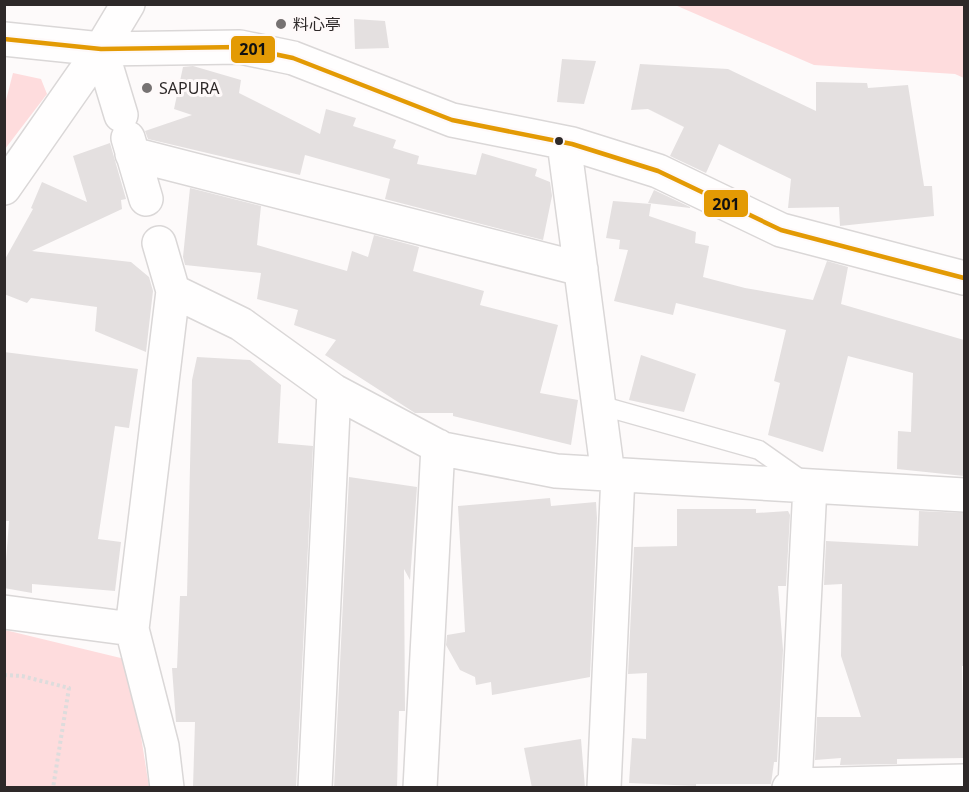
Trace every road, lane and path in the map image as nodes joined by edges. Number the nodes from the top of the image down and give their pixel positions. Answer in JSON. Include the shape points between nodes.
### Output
{"nodes":[{"id":1,"x":128,"y":4,"type":"edge"},
{"id":2,"x":4,"y":39,"type":"edge"},
{"id":3,"x":101,"y":49,"type":"junction"},
{"id":4,"x":127,"y":135,"type":"junction"},
{"id":5,"x":564,"y":143,"type":"junction"},
{"id":6,"x":4,"y":188,"type":"edge"},
{"id":7,"x":146,"y":199,"type":"dead end"},
{"id":8,"x":159,"y":243,"type":"dead end"},
{"id":9,"x":581,"y":269,"type":"junction"},
{"id":10,"x":964,"y":278,"type":"edge"},
{"id":11,"x":173,"y":291,"type":"junction"},
{"id":12,"x":334,"y":391,"type":"junction"},
{"id":13,"x":599,"y":405,"type":"junction"},
{"id":14,"x":438,"y":446,"type":"junction"},
{"id":15,"x":613,"y":475,"type":"junction"},
{"id":16,"x":810,"y":486,"type":"junction"},
{"id":17,"x":964,"y":495,"type":"edge"},
{"id":18,"x":4,"y":612,"type":"edge"},
{"id":19,"x":132,"y":629,"type":"junction"},
{"id":20,"x":4,"y":675,"type":"edge"},
{"id":21,"x":964,"y":781,"type":"edge"},
{"id":22,"x":792,"y":786,"type":"edge"},
{"id":23,"x":53,"y":788,"type":"edge"},
{"id":24,"x":167,"y":788,"type":"edge"},
{"id":25,"x":315,"y":788,"type":"edge"},
{"id":26,"x":420,"y":788,"type":"edge"},
{"id":27,"x":604,"y":788,"type":"edge"}],
"edges":[{"from":1,"to":3,"type":"street"},
{"from":2,"to":3,"type":"street"},
{"from":3,"to":4,"type":"street"},
{"from":3,"to":5,"type":"street","via":[[240,47],[293,58],[452,120]]},
{"from":3,"to":6,"type":"street"},
{"from":4,"to":7,"type":"street"},
{"from":4,"to":9,"type":"street"},
{"from":5,"to":9,"type":"street"},
{"from":5,"to":10,"type":"street","via":[[658,171],[781,230]]},
{"from":8,"to":11,"type":"street"},
{"from":9,"to":13,"type":"street"},
{"from":11,"to":12,"type":"street","via":[[242,324]]},
{"from":11,"to":19,"type":"street"},
{"from":12,"to":14,"type":"street"},
{"from":12,"to":25,"type":"street"},
{"from":13,"to":15,"type":"street"},
{"from":13,"to":16,"type":"lane","via":[[759,450]]},
{"from":14,"to":15,"type":"street","via":[[556,471]]},
{"from":14,"to":26,"type":"street"},
{"from":15,"to":16,"type":"street"},
{"from":15,"to":27,"type":"street"},
{"from":16,"to":17,"type":"street"},
{"from":16,"to":22,"type":"street"},
{"from":18,"to":19,"type":"street"},
{"from":19,"to":24,"type":"street","via":[[162,746]]},
{"from":20,"to":23,"type":"path","via":[[69,688]]},
{"from":21,"to":22,"type":"street"}]}
